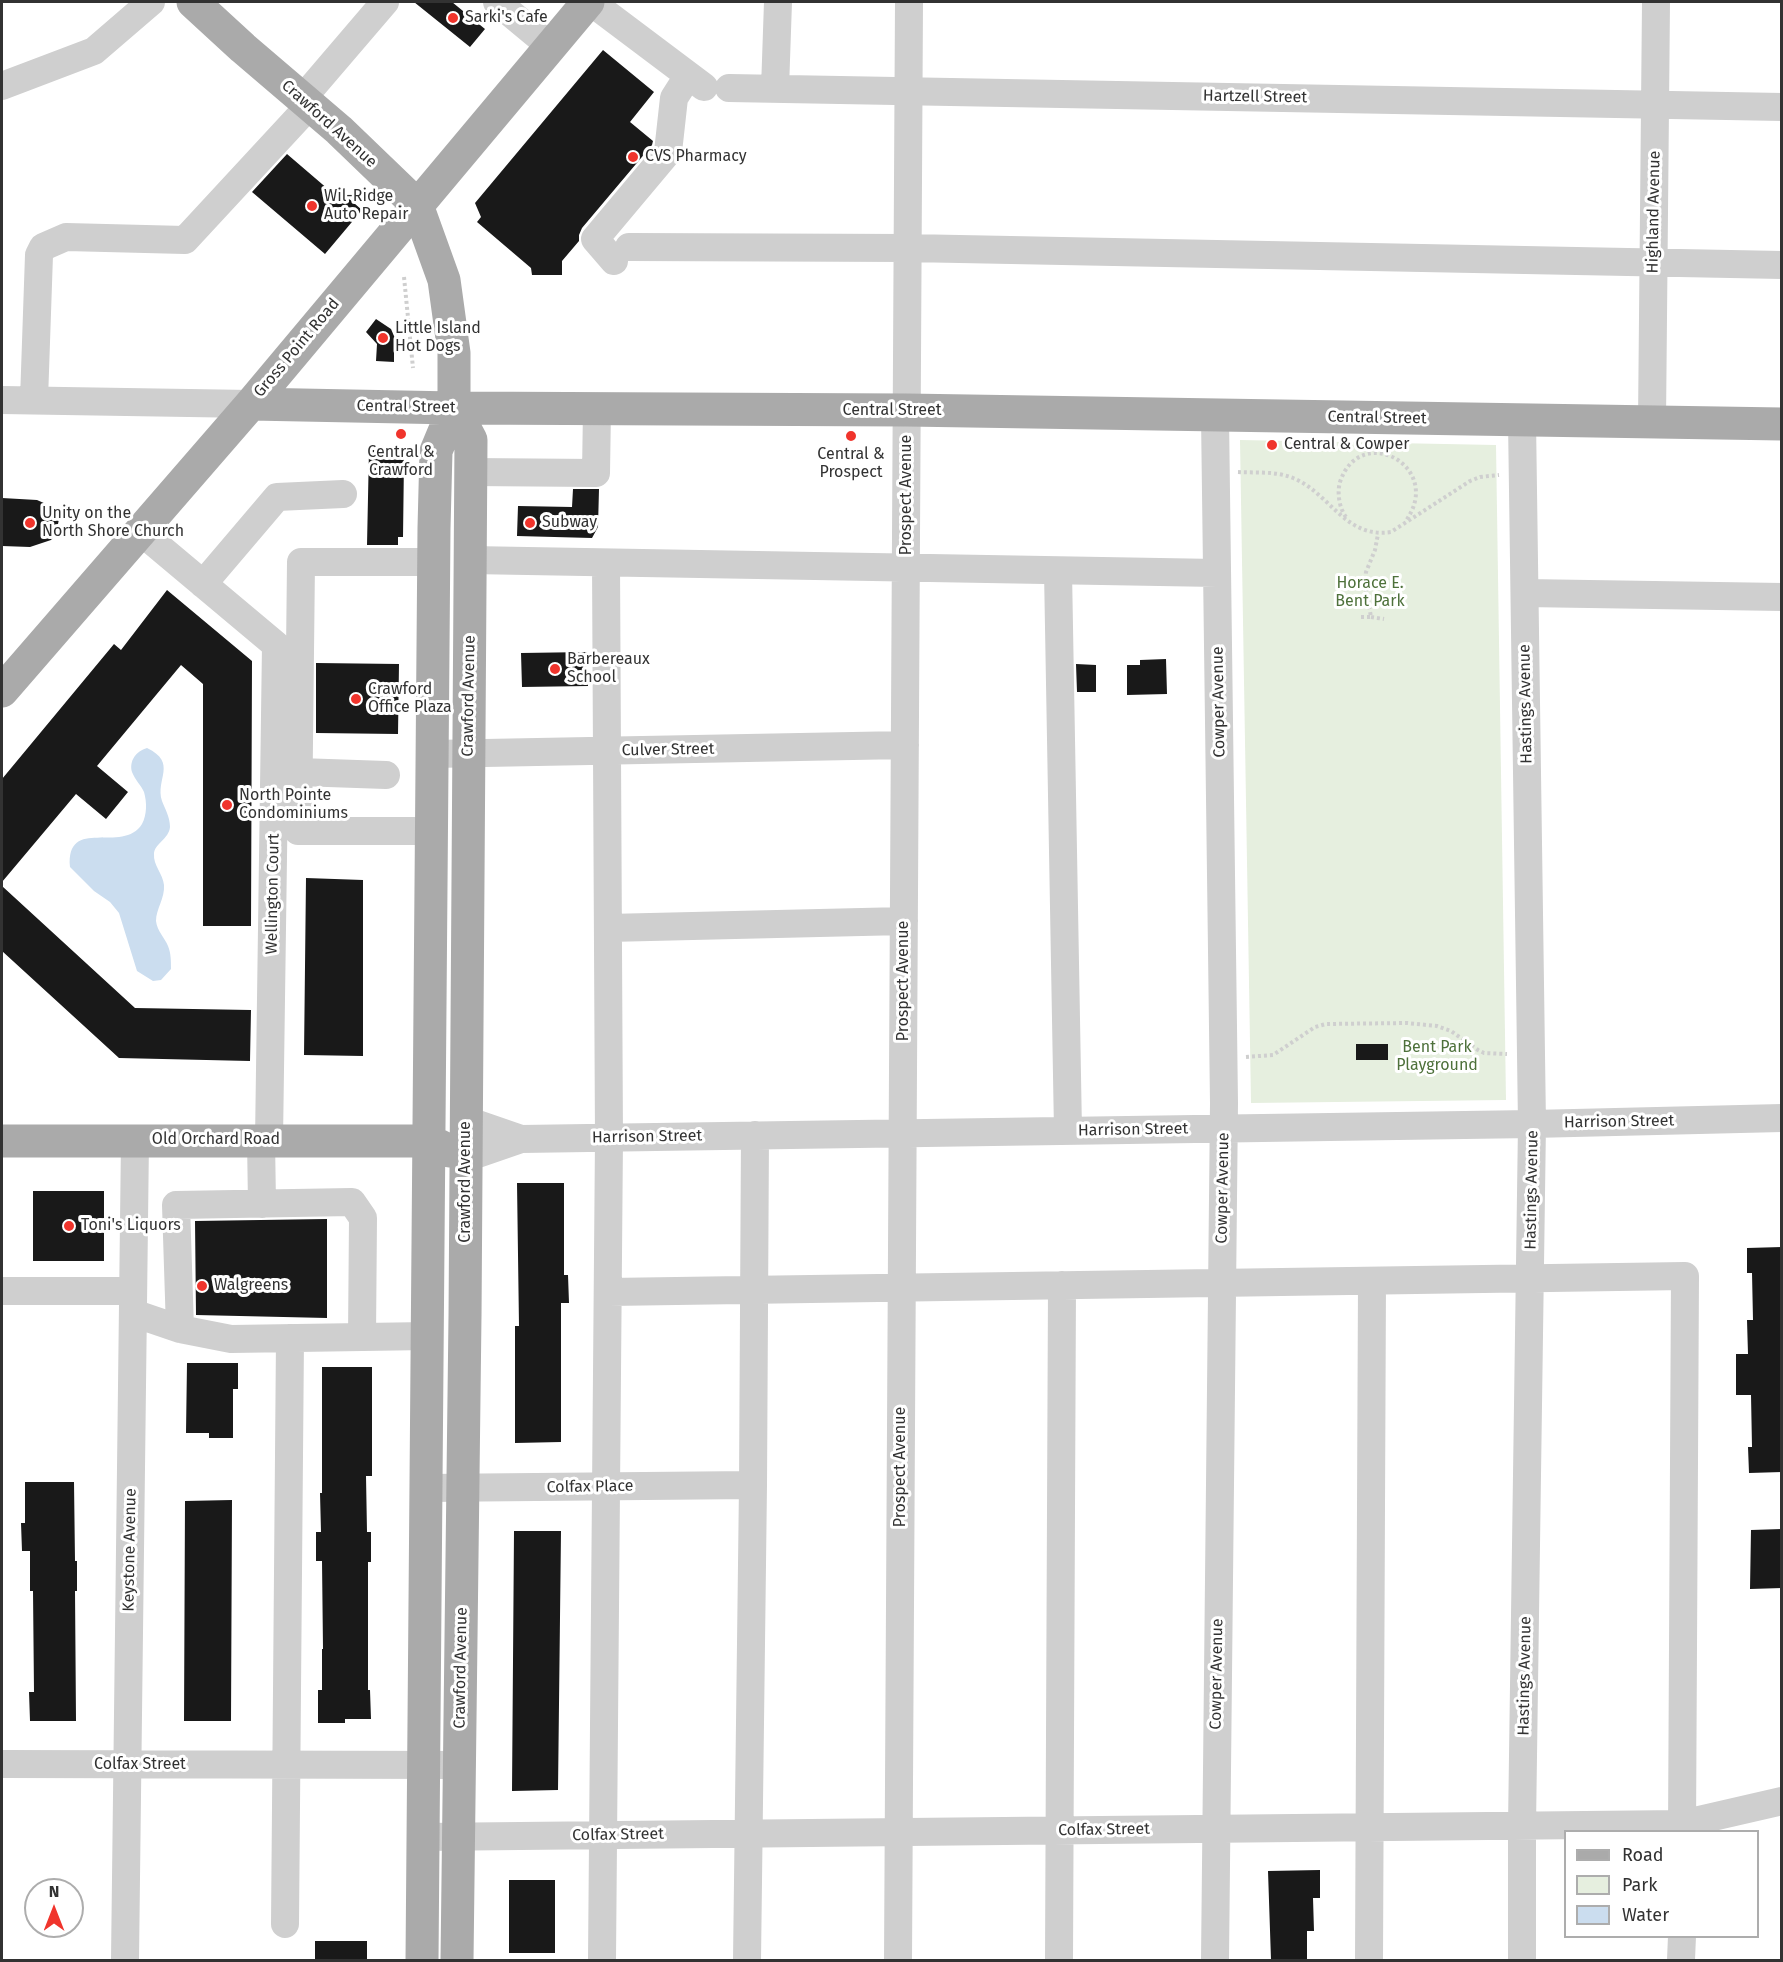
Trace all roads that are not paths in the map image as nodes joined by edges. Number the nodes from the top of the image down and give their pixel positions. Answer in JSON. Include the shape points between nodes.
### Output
{"nodes":[{"id":1,"x":151,"y":2,"type":"edge"},
{"id":2,"x":193,"y":2,"type":"edge"},
{"id":3,"x":385,"y":2,"type":"edge"},
{"id":4,"x":589,"y":2,"type":"edge"},
{"id":5,"x":778,"y":2,"type":"edge"},
{"id":6,"x":909,"y":2,"type":"edge"},
{"id":7,"x":1656,"y":2,"type":"edge"},
{"id":8,"x":503,"y":3,"type":"edge"},
{"id":9,"x":550,"y":46,"type":"junction"},
{"id":10,"x":707,"y":84,"type":"junction"},
{"id":11,"x":2,"y":86,"type":"edge"},
{"id":12,"x":776,"y":89,"type":"junction"},
{"id":13,"x":909,"y":91,"type":"junction"},
{"id":14,"x":306,"y":102,"type":"junction"},
{"id":15,"x":1655,"y":105,"type":"junction"},
{"id":16,"x":1782,"y":107,"type":"edge"},
{"id":17,"x":417,"y":205,"type":"junction"},
{"id":18,"x":908,"y":248,"type":"junction"},
{"id":19,"x":1654,"y":263,"type":"junction"},
{"id":20,"x":1782,"y":265,"type":"edge"},
{"id":21,"x":2,"y":400,"type":"edge"},
{"id":22,"x":34,"y":400,"type":"junction"},
{"id":23,"x":251,"y":404,"type":"junction"},
{"id":24,"x":454,"y":408,"type":"junction"},
{"id":25,"x":597,"y":409,"type":"junction"},
{"id":26,"x":907,"y":410,"type":"junction"},
{"id":27,"x":1215,"y":416,"type":"junction"},
{"id":28,"x":1522,"y":420,"type":"junction"},
{"id":29,"x":1652,"y":422,"type":"junction"},
{"id":30,"x":1782,"y":424,"type":"edge"},
{"id":31,"x":471,"y":472,"type":"junction"},
{"id":32,"x":343,"y":494,"type":"dead end"},
{"id":33,"x":140,"y":531,"type":"junction"},
{"id":34,"x":471,"y":560,"type":"junction"},
{"id":35,"x":434,"y":562,"type":"junction"},
{"id":36,"x":606,"y":563,"type":"junction"},
{"id":37,"x":906,"y":568,"type":"junction"},
{"id":38,"x":1058,"y":571,"type":"junction"},
{"id":39,"x":1217,"y":573,"type":"junction"},
{"id":40,"x":203,"y":584,"type":"junction"},
{"id":41,"x":1525,"y":593,"type":"junction"},
{"id":42,"x":1782,"y":597,"type":"edge"},
{"id":43,"x":2,"y":691,"type":"edge"},
{"id":44,"x":905,"y":746,"type":"junction"},
{"id":45,"x":607,"y":751,"type":"junction"},
{"id":46,"x":432,"y":754,"type":"junction"},
{"id":47,"x":468,"y":754,"type":"junction"},
{"id":48,"x":299,"y":772,"type":"junction"},
{"id":49,"x":386,"y":775,"type":"dead end"},
{"id":50,"x":430,"y":831,"type":"junction"},
{"id":51,"x":904,"y":921,"type":"junction"},
{"id":52,"x":608,"y":928,"type":"junction"},
{"id":53,"x":1782,"y":1118,"type":"edge"},
{"id":54,"x":466,"y":1120,"type":"junction"},
{"id":55,"x":1532,"y":1124,"type":"junction"},
{"id":56,"x":1223,"y":1128,"type":"junction"},
{"id":57,"x":1068,"y":1131,"type":"junction"},
{"id":58,"x":903,"y":1133,"type":"junction"},
{"id":59,"x":754,"y":1135,"type":"junction"},
{"id":60,"x":609,"y":1138,"type":"junction"},
{"id":61,"x":521,"y":1139,"type":"junction"},
{"id":62,"x":135,"y":1140,"type":"junction"},
{"id":63,"x":265,"y":1140,"type":"junction"},
{"id":64,"x":2,"y":1141,"type":"edge"},
{"id":65,"x":430,"y":1141,"type":"junction"},
{"id":66,"x":466,"y":1158,"type":"junction"},
{"id":67,"x":262,"y":1204,"type":"junction"},
{"id":68,"x":1530,"y":1278,"type":"junction"},
{"id":69,"x":1372,"y":1281,"type":"junction"},
{"id":70,"x":1221,"y":1283,"type":"junction"},
{"id":71,"x":1062,"y":1285,"type":"junction"},
{"id":72,"x":902,"y":1288,"type":"junction"},
{"id":73,"x":754,"y":1290,"type":"junction"},
{"id":74,"x":2,"y":1291,"type":"edge"},
{"id":75,"x":609,"y":1292,"type":"junction"},
{"id":76,"x":133,"y":1302,"type":"junction"},
{"id":77,"x":180,"y":1329,"type":"junction"},
{"id":78,"x":428,"y":1336,"type":"junction"},
{"id":79,"x":362,"y":1337,"type":"junction"},
{"id":80,"x":290,"y":1338,"type":"junction"},
{"id":81,"x":753,"y":1485,"type":"junction"},
{"id":82,"x":605,"y":1486,"type":"junction"},
{"id":83,"x":427,"y":1488,"type":"junction"},
{"id":84,"x":463,"y":1488,"type":"junction"},
{"id":85,"x":2,"y":1764,"type":"edge"},
{"id":86,"x":287,"y":1765,"type":"junction"},
{"id":87,"x":127,"y":1766,"type":"junction"},
{"id":88,"x":424,"y":1766,"type":"junction"},
{"id":89,"x":459,"y":1766,"type":"junction"},
{"id":90,"x":1782,"y":1801,"type":"edge"},
{"id":91,"x":1522,"y":1826,"type":"junction"},
{"id":92,"x":1370,"y":1827,"type":"junction"},
{"id":93,"x":1682,"y":1828,"type":"edge"},
{"id":94,"x":1215,"y":1829,"type":"junction"},
{"id":95,"x":1060,"y":1831,"type":"junction"},
{"id":96,"x":899,"y":1832,"type":"junction"},
{"id":97,"x":748,"y":1834,"type":"junction"},
{"id":98,"x":603,"y":1835,"type":"junction"},
{"id":99,"x":423,"y":1837,"type":"junction"},
{"id":100,"x":458,"y":1837,"type":"junction"},
{"id":101,"x":285,"y":1924,"type":"dead end"},
{"id":102,"x":1682,"y":1938,"type":"edge"},
{"id":103,"x":125,"y":1960,"type":"edge"},
{"id":104,"x":422,"y":1960,"type":"edge"},
{"id":105,"x":457,"y":1960,"type":"edge"},
{"id":106,"x":602,"y":1960,"type":"edge"},
{"id":107,"x":747,"y":1960,"type":"edge"},
{"id":108,"x":898,"y":1960,"type":"edge"},
{"id":109,"x":1059,"y":1960,"type":"edge"},
{"id":110,"x":1215,"y":1960,"type":"edge"},
{"id":111,"x":1369,"y":1960,"type":"edge"},
{"id":112,"x":1522,"y":1960,"type":"edge"},
{"id":113,"x":1681,"y":1960,"type":"edge"}],
"edges":[{"from":1,"to":11,"type":"street","via":[[94,51]]},
{"from":2,"to":14,"type":"main road","name":"Crawford Avenue"},
{"from":3,"to":14,"type":"street"},
{"from":4,"to":9,"type":"main road","name":"Gross Point Road"},
{"from":4,"to":10,"type":"street"},
{"from":5,"to":12,"type":"street"},
{"from":6,"to":13,"type":"street","name":"Prospect Avenue"},
{"from":7,"to":15,"type":"street","name":"Highland Avenue"},
{"from":8,"to":9,"type":"street"},
{"from":9,"to":17,"type":"main road","name":"Gross Point Road"},
{"from":10,"to":12,"type":"street","name":"Hartzell Street"},
{"from":10,"to":18,"type":"street","via":[[674,98],[668,152],[595,239],[622,254]]},
{"from":12,"to":13,"type":"street","name":"Hartzell Street"},
{"from":13,"to":15,"type":"street","name":"Hartzell Street"},
{"from":13,"to":18,"type":"street","name":"Prospect Avenue"},
{"from":14,"to":17,"type":"main road","name":"Crawford Avenue"},
{"from":14,"to":22,"type":"street","via":[[185,240],[66,237],[43,247],[39,255]]},
{"from":15,"to":16,"type":"street","name":"Hartzell Street"},
{"from":15,"to":19,"type":"street","name":"Highland Avenue"},
{"from":17,"to":23,"type":"main road","name":"Gross Point Road"},
{"from":17,"to":24,"type":"main road","name":"Crawford Avenue","via":[[444,280],[454,353]]},
{"from":18,"to":19,"type":"street"},
{"from":18,"to":26,"type":"street","name":"Prospect Avenue"},
{"from":19,"to":20,"type":"street"},
{"from":19,"to":29,"type":"street","name":"Highland Avenue"},
{"from":21,"to":22,"type":"street","name":"Central Street"},
{"from":22,"to":23,"type":"street","name":"Central Street"},
{"from":23,"to":24,"type":"main road","name":"Central Street"},
{"from":23,"to":33,"type":"main road","name":"Gross Point Road"},
{"from":24,"to":25,"type":"main road","name":"Central Street"},
{"from":24,"to":31,"type":"main road","name":"Crawford Avenue","via":[[471,440]]},
{"from":24,"to":35,"type":"main road","name":"Crawford Avenue","via":[[436,451]]},
{"from":25,"to":26,"type":"main road","name":"Central Street"},
{"from":25,"to":31,"type":"street","via":[[596,473]]},
{"from":26,"to":27,"type":"main road","name":"Central Street"},
{"from":26,"to":37,"type":"street","name":"Prospect Avenue"},
{"from":27,"to":28,"type":"main road","name":"Central Street"},
{"from":27,"to":39,"type":"street","name":"Cowper Avenue"},
{"from":28,"to":29,"type":"main road","name":"Central Street"},
{"from":28,"to":41,"type":"street","name":"Hastings Avenue"},
{"from":29,"to":30,"type":"main road","name":"Central Street"},
{"from":31,"to":34,"type":"main road","name":"Crawford Avenue"},
{"from":32,"to":40,"type":"street","via":[[277,497]]},
{"from":33,"to":40,"type":"street","name":"Wellington Court"},
{"from":33,"to":43,"type":"main road","name":"Gross Point Road"},
{"from":34,"to":36,"type":"street"},
{"from":34,"to":47,"type":"main road","name":"Crawford Avenue"},
{"from":35,"to":46,"type":"main road","name":"Crawford Avenue"},
{"from":35,"to":48,"type":"street","via":[[301,562]]},
{"from":36,"to":37,"type":"street"},
{"from":36,"to":45,"type":"street"},
{"from":37,"to":38,"type":"street"},
{"from":37,"to":44,"type":"street","name":"Prospect Avenue"},
{"from":38,"to":39,"type":"street"},
{"from":38,"to":57,"type":"street"},
{"from":39,"to":56,"type":"street","name":"Cowper Avenue"},
{"from":40,"to":63,"type":"street","name":"Wellington Court","via":[[276,645]]},
{"from":41,"to":42,"type":"street"},
{"from":41,"to":55,"type":"street","name":"Hastings Avenue"},
{"from":44,"to":45,"type":"street","name":"Culver Street"},
{"from":44,"to":51,"type":"street","name":"Prospect Avenue"},
{"from":45,"to":47,"type":"street","name":"Culver Street"},
{"from":45,"to":52,"type":"street"},
{"from":46,"to":47,"type":"street","name":"Culver Street"},
{"from":46,"to":50,"type":"main road","name":"Crawford Avenue"},
{"from":47,"to":54,"type":"main road","name":"Crawford Avenue"},
{"from":48,"to":49,"type":"street"},
{"from":48,"to":50,"type":"street","via":[[298,831]]},
{"from":50,"to":65,"type":"main road","name":"Crawford Avenue"},
{"from":51,"to":52,"type":"street"},
{"from":51,"to":58,"type":"street","name":"Prospect Avenue"},
{"from":52,"to":60,"type":"street"},
{"from":53,"to":55,"type":"street","name":"Harrison Street"},
{"from":54,"to":61,"type":"street","name":"Harrison Street"},
{"from":54,"to":65,"type":"main road"},
{"from":54,"to":66,"type":"main road","name":"Crawford Avenue"},
{"from":55,"to":56,"type":"street","name":"Harrison Street"},
{"from":55,"to":68,"type":"street","name":"Hastings Avenue"},
{"from":56,"to":57,"type":"street","name":"Harrison Street"},
{"from":56,"to":70,"type":"street","name":"Cowper Avenue"},
{"from":57,"to":58,"type":"street","name":"Harrison Street"},
{"from":58,"to":59,"type":"street","name":"Harrison Street"},
{"from":58,"to":72,"type":"street","name":"Prospect Avenue"},
{"from":59,"to":60,"type":"street","name":"Harrison Street"},
{"from":59,"to":73,"type":"street"},
{"from":60,"to":61,"type":"street","name":"Harrison Street"},
{"from":60,"to":75,"type":"street"},
{"from":61,"to":66,"type":"street","name":"Harrison Street"},
{"from":62,"to":63,"type":"main road","name":"Old Orchard Road"},
{"from":62,"to":64,"type":"main road","name":"Old Orchard Road"},
{"from":62,"to":76,"type":"street","name":"Keystone Avenue"},
{"from":63,"to":65,"type":"main road","name":"Old Orchard Road"},
{"from":63,"to":67,"type":"street"},
{"from":65,"to":66,"type":"main road","name":"Old Orchard Road"},
{"from":65,"to":78,"type":"main road","name":"Crawford Avenue"},
{"from":66,"to":84,"type":"main road","name":"Crawford Avenue"},
{"from":67,"to":77,"type":"street","via":[[176,1205]]},
{"from":67,"to":79,"type":"street","via":[[352,1202],[363,1218]]},
{"from":68,"to":69,"type":"street"},
{"from":68,"to":91,"type":"street","name":"Hastings Avenue"},
{"from":68,"to":93,"type":"street","via":[[1685,1276]]},
{"from":69,"to":70,"type":"street"},
{"from":69,"to":92,"type":"street"},
{"from":70,"to":71,"type":"street"},
{"from":70,"to":94,"type":"street","name":"Cowper Avenue"},
{"from":71,"to":72,"type":"street"},
{"from":71,"to":95,"type":"street"},
{"from":72,"to":73,"type":"street"},
{"from":72,"to":96,"type":"street","name":"Prospect Avenue"},
{"from":73,"to":75,"type":"street"},
{"from":73,"to":81,"type":"street"},
{"from":74,"to":76,"type":"street"},
{"from":75,"to":82,"type":"street"},
{"from":76,"to":77,"type":"street"},
{"from":76,"to":87,"type":"street","name":"Keystone Avenue"},
{"from":77,"to":80,"type":"street","via":[[231,1339]]},
{"from":78,"to":79,"type":"street"},
{"from":78,"to":83,"type":"main road","name":"Crawford Avenue"},
{"from":79,"to":80,"type":"street"},
{"from":80,"to":86,"type":"street"},
{"from":81,"to":82,"type":"street","name":"Colfax Place"},
{"from":81,"to":97,"type":"street"},
{"from":82,"to":84,"type":"street","name":"Colfax Place"},
{"from":82,"to":98,"type":"street"},
{"from":83,"to":84,"type":"street","name":"Colfax Place"},
{"from":83,"to":88,"type":"main road","name":"Crawford Avenue"},
{"from":84,"to":89,"type":"main road","name":"Crawford Avenue"},
{"from":85,"to":87,"type":"street","name":"Colfax Street"},
{"from":86,"to":87,"type":"street","name":"Colfax Street"},
{"from":86,"to":88,"type":"street","name":"Colfax Street"},
{"from":86,"to":101,"type":"street"},
{"from":87,"to":103,"type":"street","name":"Keystone Avenue"},
{"from":88,"to":89,"type":"street","name":"Colfax Street"},
{"from":88,"to":99,"type":"main road","name":"Crawford Avenue"},
{"from":89,"to":100,"type":"main road","name":"Crawford Avenue"},
{"from":90,"to":93,"type":"street","name":"Colfax Street"},
{"from":91,"to":92,"type":"street","name":"Colfax Street"},
{"from":91,"to":93,"type":"street","name":"Colfax Street"},
{"from":91,"to":112,"type":"street","name":"Hastings Avenue"},
{"from":92,"to":94,"type":"street","name":"Colfax Street"},
{"from":92,"to":111,"type":"street"},
{"from":94,"to":95,"type":"street","name":"Colfax Street"},
{"from":94,"to":110,"type":"street","name":"Cowper Avenue"},
{"from":95,"to":96,"type":"street","name":"Colfax Street"},
{"from":95,"to":109,"type":"street"},
{"from":96,"to":97,"type":"street","name":"Colfax Street"},
{"from":96,"to":108,"type":"street","name":"Prospect Avenue"},
{"from":97,"to":98,"type":"street","name":"Colfax Street"},
{"from":97,"to":107,"type":"street"},
{"from":98,"to":100,"type":"street","name":"Colfax Street"},
{"from":98,"to":106,"type":"street"},
{"from":99,"to":100,"type":"street","name":"Colfax Street"},
{"from":99,"to":104,"type":"main road","name":"Crawford Avenue"},
{"from":100,"to":105,"type":"main road","name":"Crawford Avenue"},
{"from":102,"to":113,"type":"street"}]}
